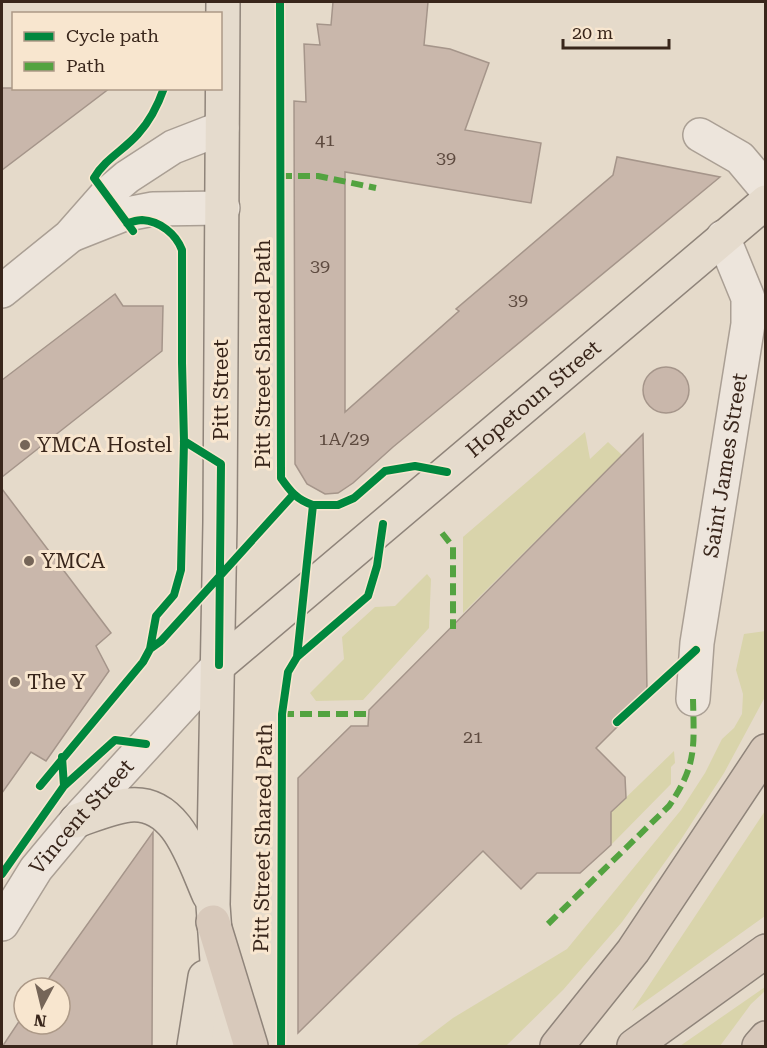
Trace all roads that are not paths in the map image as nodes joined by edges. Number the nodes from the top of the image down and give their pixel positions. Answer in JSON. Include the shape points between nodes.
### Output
{"nodes":[{"id":1,"x":223,"y":2,"type":"edge"},
{"id":2,"x":222,"y":77,"type":"edge"},
{"id":3,"x":222,"y":128,"type":"junction"},
{"id":4,"x":700,"y":135,"type":"dead end"},
{"id":5,"x":765,"y":189,"type":"edge"},
{"id":6,"x":765,"y":202,"type":"edge"},
{"id":7,"x":223,"y":208,"type":"junction"},
{"id":8,"x":70,"y":236,"type":"junction"},
{"id":9,"x":723,"y":237,"type":"junction"},
{"id":10,"x":2,"y":291,"type":"edge"},
{"id":11,"x":219,"y":665,"type":"junction"},
{"id":12,"x":693,"y":699,"type":"dead end"},
{"id":13,"x":765,"y":752,"type":"edge"},
{"id":14,"x":76,"y":821,"type":"junction"},
{"id":15,"x":213,"y":913,"type":"junction"},
{"id":16,"x":2,"y":924,"type":"edge"},
{"id":17,"x":765,"y":951,"type":"edge"},
{"id":18,"x":765,"y":1038,"type":"edge"},
{"id":19,"x":194,"y":1047,"type":"edge"},
{"id":20,"x":223,"y":1047,"type":"edge"},
{"id":21,"x":251,"y":1047,"type":"edge"},
{"id":22,"x":557,"y":1047,"type":"edge"},
{"id":23,"x":634,"y":1047,"type":"edge"},
{"id":24,"x":759,"y":1047,"type":"edge"}],
"edges":[{"from":1,"to":2,"type":"main road","name":"Pitt Street"},
{"from":2,"to":3,"type":"main road","name":"Pitt Street"},
{"from":3,"to":7,"type":"main road","name":"Pitt Street"},
{"from":3,"to":8,"type":"street","via":[[150,160],[107,195]]},
{"from":4,"to":5,"type":"street","via":[[740,158]]},
{"from":6,"to":9,"type":"main road","name":"Hopetoun Street"},
{"from":7,"to":8,"type":"street","via":[[153,208],[122,215]]},
{"from":7,"to":11,"type":"main road","name":"Pitt Street"},
{"from":8,"to":10,"type":"street"},
{"from":9,"to":11,"type":"main road","name":"Hopetoun Street"},
{"from":9,"to":12,"type":"street","name":"Saint James Street","via":[[748,298],[748,324],[697,643]]},
{"from":11,"to":14,"type":"street","name":"Vincent Street"},
{"from":11,"to":15,"type":"main road","name":"Pitt Street"},
{"from":13,"to":22,"type":"highway","via":[[633,951]]},
{"from":14,"to":15,"type":"main road","via":[[125,806],[155,808],[184,838]]},
{"from":14,"to":16,"type":"street","name":"Vincent Street","via":[[36,869]]},
{"from":15,"to":19,"type":"main road","name":"Pitt Street"},
{"from":15,"to":20,"type":"main road","name":"Pitt Street"},
{"from":15,"to":21,"type":"highway"},
{"from":17,"to":23,"type":"highway"},
{"from":18,"to":24,"type":"highway"}]}
